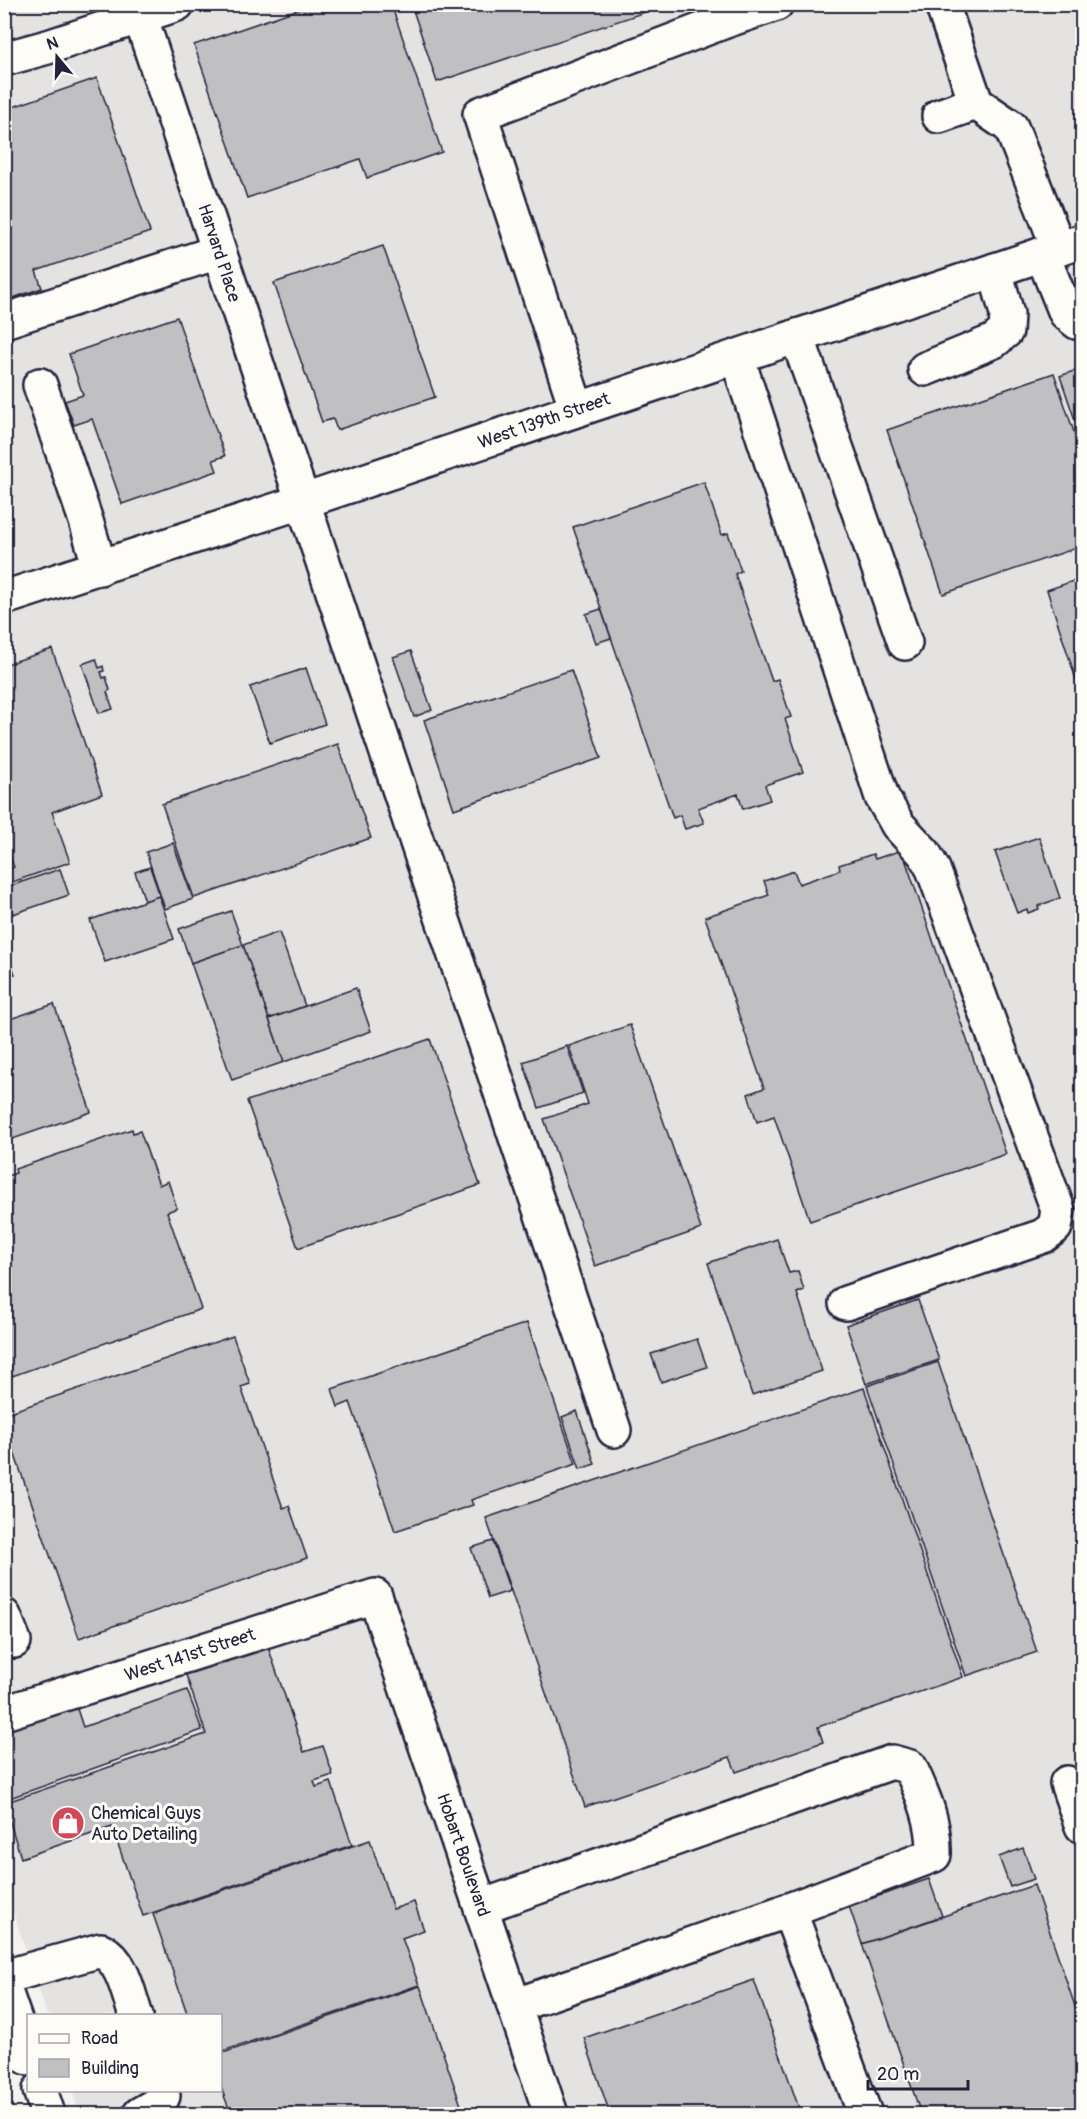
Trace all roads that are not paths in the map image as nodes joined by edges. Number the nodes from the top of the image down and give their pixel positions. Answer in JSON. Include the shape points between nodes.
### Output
{"nodes":[{"id":1,"x":177,"y":4,"type":"edge"},
{"id":2,"x":776,"y":4,"type":"edge"},
{"id":3,"x":942,"y":4,"type":"edge"},
{"id":4,"x":138,"y":11,"type":"edge"},
{"id":5,"x":712,"y":15,"type":"edge"},
{"id":6,"x":4,"y":59,"type":"edge"},
{"id":7,"x":976,"y":103,"type":"junction"},
{"id":8,"x":939,"y":116,"type":"dead end"},
{"id":9,"x":1061,"y":248,"type":"edge"},
{"id":10,"x":218,"y":252,"type":"junction"},
{"id":11,"x":995,"y":270,"type":"junction"},
{"id":12,"x":1083,"y":320,"type":"edge"},
{"id":13,"x":4,"y":321,"type":"edge"},
{"id":14,"x":797,"y":336,"type":"junction"},
{"id":15,"x":737,"y":357,"type":"junction"},
{"id":16,"x":925,"y":369,"type":"dead end"},
{"id":17,"x":40,"y":385,"type":"dead end"},
{"id":18,"x":577,"y":410,"type":"junction"},
{"id":19,"x":302,"y":502,"type":"junction"},
{"id":20,"x":100,"y":568,"type":"junction"},
{"id":21,"x":4,"y":598,"type":"edge"},
{"id":22,"x":905,"y":643,"type":"dead end"},
{"id":23,"x":846,"y":1303,"type":"dead end"},
{"id":24,"x":614,"y":1430,"type":"dead end"},
{"id":25,"x":375,"y":1596,"type":"joint"},
{"id":26,"x":4,"y":1713,"type":"edge"},
{"id":27,"x":1067,"y":1783,"type":"dead end"},
{"id":28,"x":1083,"y":1826,"type":"edge"},
{"id":29,"x":481,"y":1907,"type":"junction"},
{"id":30,"x":789,"y":1910,"type":"junction"},
{"id":31,"x":6,"y":1995,"type":"edge"},
{"id":32,"x":514,"y":2006,"type":"junction"},
{"id":33,"x":135,"y":2014,"type":"edge"},
{"id":34,"x":27,"y":2055,"type":"edge"},
{"id":35,"x":40,"y":2092,"type":"edge"},
{"id":36,"x":48,"y":2115,"type":"edge"},
{"id":37,"x":551,"y":2115,"type":"edge"},
{"id":38,"x":865,"y":2115,"type":"edge"}],
"edges":[{"from":1,"to":4,"type":"street"},
{"from":2,"to":5,"type":"street"},
{"from":3,"to":7,"type":"street"},
{"from":4,"to":6,"type":"street"},
{"from":4,"to":10,"type":"street","name":"Harvard Place"},
{"from":5,"to":18,"type":"street","via":[[480,114]]},
{"from":7,"to":8,"type":"street"},
{"from":7,"to":9,"type":"street","via":[[1011,127]]},
{"from":9,"to":11,"type":"street","name":"West 139th Street"},
{"from":9,"to":12,"type":"street","via":[[1066,313],[1077,322]]},
{"from":10,"to":13,"type":"street"},
{"from":10,"to":19,"type":"street","name":"Harvard Place"},
{"from":11,"to":14,"type":"street","name":"West 139th Street"},
{"from":11,"to":16,"type":"street","via":[[1007,314],[1006,331],[994,341]]},
{"from":14,"to":15,"type":"street","name":"West 139th Street"},
{"from":14,"to":22,"type":"street"},
{"from":15,"to":18,"type":"street","name":"West 139th Street"},
{"from":15,"to":23,"type":"street","via":[[882,797],[898,825],[933,869],[1058,1210],[1055,1227],[1043,1236]]},
{"from":17,"to":20,"type":"street"},
{"from":18,"to":19,"type":"street","name":"West 139th Street"},
{"from":19,"to":20,"type":"street","name":"West 139th Street"},
{"from":19,"to":24,"type":"street","name":"Harvard Place"},
{"from":20,"to":21,"type":"street","name":"West 139th Street"},
{"from":25,"to":26,"type":"street","name":"West 141st Street"},
{"from":25,"to":29,"type":"street","name":"Hobart Boulevard"},
{"from":27,"to":28,"type":"street"},
{"from":29,"to":30,"type":"street","via":[[892,1762],[910,1767],[935,1835],[934,1855]]},
{"from":29,"to":32,"type":"street","name":"Hobart Boulevard"},
{"from":30,"to":32,"type":"street"},
{"from":30,"to":38,"type":"street"},
{"from":31,"to":33,"type":"street","via":[[101,1950],[110,1954],[119,1968]]},
{"from":31,"to":34,"type":"street"},
{"from":32,"to":37,"type":"street","name":"Hobart Boulevard"},
{"from":35,"to":36,"type":"street"}]}
